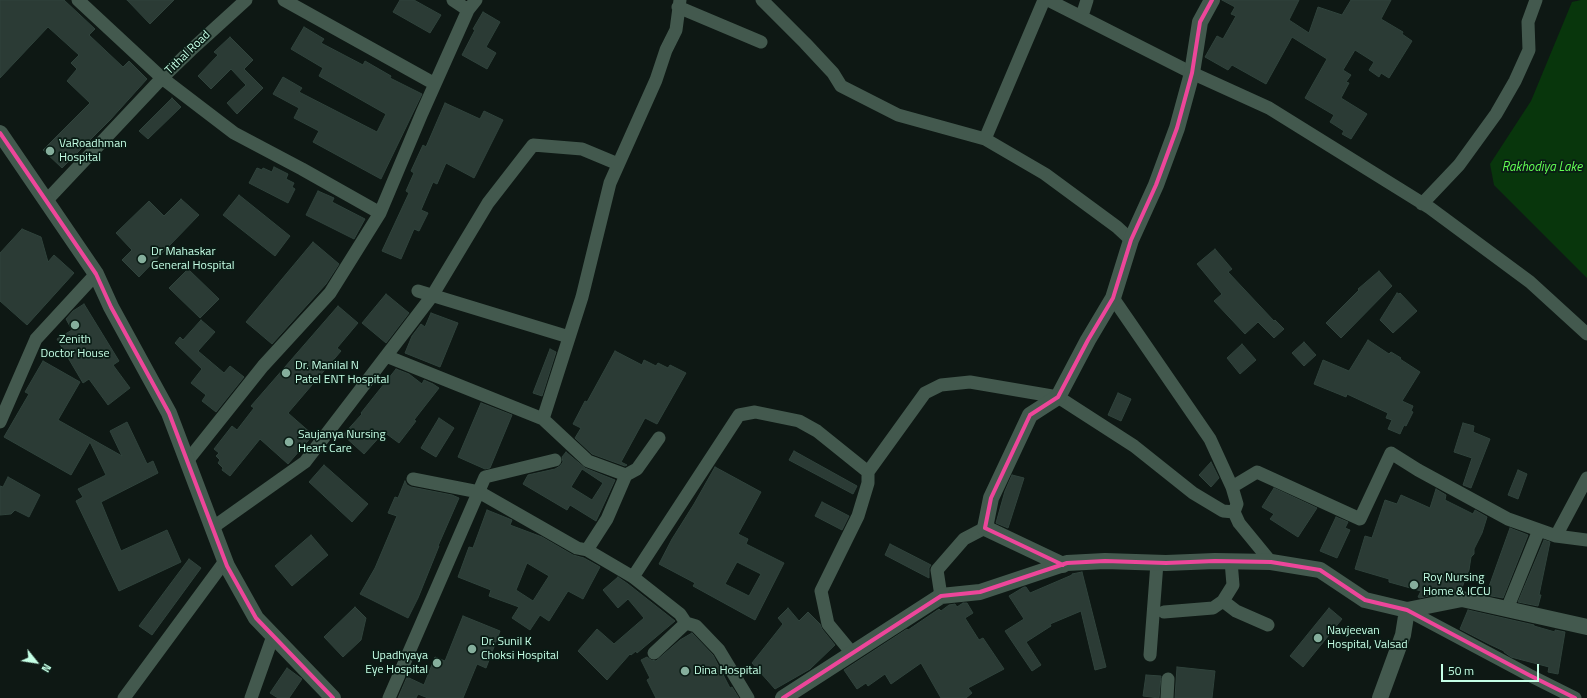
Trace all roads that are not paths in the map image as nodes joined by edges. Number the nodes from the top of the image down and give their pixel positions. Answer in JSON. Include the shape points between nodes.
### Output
{"nodes":[{"id":1,"x":78,"y":0,"type":"edge"},
{"id":2,"x":246,"y":0,"type":"edge"},
{"id":3,"x":284,"y":0,"type":"edge"},
{"id":4,"x":453,"y":0,"type":"edge"},
{"id":5,"x":762,"y":0,"type":"edge"},
{"id":6,"x":1044,"y":0,"type":"edge"},
{"id":7,"x":1048,"y":0,"type":"edge"},
{"id":8,"x":1088,"y":0,"type":"edge"},
{"id":9,"x":1212,"y":0,"type":"edge"},
{"id":10,"x":1536,"y":0,"type":"edge"},
{"id":11,"x":679,"y":4,"type":"edge"},
{"id":12,"x":472,"y":5,"type":"edge"},
{"id":13,"x":1082,"y":16,"type":"junction"},
{"id":14,"x":762,"y":42,"type":"dead end"},
{"id":15,"x":1192,"y":74,"type":"junction"},
{"id":16,"x":162,"y":78,"type":"junction"},
{"id":17,"x":435,"y":84,"type":"junction"},
{"id":18,"x":0,"y":135,"type":"edge"},
{"id":19,"x":985,"y":139,"type":"junction"},
{"id":20,"x":618,"y":164,"type":"junction"},
{"id":21,"x":47,"y":200,"type":"junction"},
{"id":22,"x":1422,"y":204,"type":"junction"},
{"id":23,"x":380,"y":213,"type":"junction"},
{"id":24,"x":1131,"y":240,"type":"junction"},
{"id":25,"x":96,"y":274,"type":"junction"},
{"id":26,"x":418,"y":291,"type":"dead end"},
{"id":27,"x":432,"y":296,"type":"junction"},
{"id":28,"x":1113,"y":298,"type":"junction"},
{"id":29,"x":1587,"y":334,"type":"edge"},
{"id":30,"x":569,"y":337,"type":"junction"},
{"id":31,"x":386,"y":356,"type":"junction"},
{"id":32,"x":1058,"y":397,"type":"junction"},
{"id":33,"x":543,"y":419,"type":"junction"},
{"id":34,"x":0,"y":422,"type":"edge"},
{"id":35,"x":659,"y":438,"type":"dead end"},
{"id":36,"x":188,"y":460,"type":"junction"},
{"id":37,"x":555,"y":460,"type":"dead end"},
{"id":38,"x":868,"y":472,"type":"junction"},
{"id":39,"x":626,"y":475,"type":"junction"},
{"id":40,"x":1587,"y":478,"type":"edge"},
{"id":41,"x":413,"y":479,"type":"dead end"},
{"id":42,"x":1232,"y":487,"type":"junction"},
{"id":43,"x":479,"y":492,"type":"junction"},
{"id":44,"x":1234,"y":512,"type":"junction"},
{"id":45,"x":212,"y":528,"type":"junction"},
{"id":46,"x":985,"y":528,"type":"junction"},
{"id":47,"x":1539,"y":530,"type":"junction"},
{"id":48,"x":1556,"y":536,"type":"junction"},
{"id":49,"x":1587,"y":540,"type":"edge"},
{"id":50,"x":586,"y":550,"type":"junction"},
{"id":51,"x":1231,"y":561,"type":"junction"},
{"id":52,"x":225,"y":562,"type":"junction"},
{"id":53,"x":1271,"y":562,"type":"junction"},
{"id":54,"x":1157,"y":563,"type":"junction"},
{"id":55,"x":1063,"y":565,"type":"junction"},
{"id":56,"x":632,"y":576,"type":"junction"},
{"id":57,"x":941,"y":596,"type":"junction"},
{"id":58,"x":1223,"y":601,"type":"junction"},
{"id":59,"x":1507,"y":609,"type":"junction"},
{"id":60,"x":1406,"y":610,"type":"junction"},
{"id":61,"x":1164,"y":612,"type":"dead end"},
{"id":62,"x":686,"y":623,"type":"junction"},
{"id":63,"x":1268,"y":624,"type":"dead end"},
{"id":64,"x":1587,"y":627,"type":"edge"},
{"id":65,"x":273,"y":636,"type":"junction"},
{"id":66,"x":654,"y":653,"type":"dead end"},
{"id":67,"x":852,"y":653,"type":"junction"},
{"id":68,"x":1150,"y":655,"type":"dead end"},
{"id":69,"x":1168,"y":679,"type":"dead end"},
{"id":70,"x":124,"y":698,"type":"edge"},
{"id":71,"x":251,"y":698,"type":"edge"},
{"id":72,"x":333,"y":698,"type":"edge"},
{"id":73,"x":389,"y":698,"type":"edge"},
{"id":74,"x":748,"y":698,"type":"edge"},
{"id":75,"x":783,"y":698,"type":"edge"},
{"id":76,"x":1167,"y":698,"type":"edge"},
{"id":77,"x":1380,"y":698,"type":"edge"},
{"id":78,"x":1575,"y":698,"type":"edge"}],
"edges":[{"from":1,"to":16,"type":"street","name":"Tithal Road"},
{"from":2,"to":16,"type":"street","name":"Tithal Road"},
{"from":3,"to":17,"type":"street"},
{"from":4,"to":12,"type":"street"},
{"from":5,"to":19,"type":"street","via":[[833,73],[841,86],[898,115]]},
{"from":6,"to":19,"type":"street"},
{"from":7,"to":13,"type":"street"},
{"from":8,"to":13,"type":"street"},
{"from":9,"to":15,"type":"street","via":[[1200,22]]},
{"from":10,"to":22,"type":"street","via":[[1528,22],[1529,50],[1515,81],[1496,114],[1459,165]]},
{"from":11,"to":14,"type":"street"},
{"from":11,"to":20,"type":"street","via":[[676,30]]},
{"from":12,"to":17,"type":"street"},
{"from":13,"to":15,"type":"street"},
{"from":15,"to":22,"type":"street","via":[[1270,108]]},
{"from":15,"to":24,"type":"street","via":[[1156,185]]},
{"from":16,"to":21,"type":"street"},
{"from":16,"to":23,"type":"street","via":[[234,133]]},
{"from":17,"to":23,"type":"street"},
{"from":18,"to":21,"type":"street"},
{"from":19,"to":24,"type":"street","via":[[1045,174]]},
{"from":20,"to":27,"type":"street","via":[[582,149],[533,145],[488,203]]},
{"from":20,"to":30,"type":"street","via":[[610,183],[582,297]]},
{"from":21,"to":25,"type":"street"},
{"from":22,"to":29,"type":"street","via":[[1530,282]]},
{"from":23,"to":36,"type":"street","via":[[330,293],[263,366]]},
{"from":24,"to":28,"type":"street"},
{"from":25,"to":34,"type":"street","via":[[36,339]]},
{"from":25,"to":36,"type":"street","via":[[111,307],[169,413]]},
{"from":26,"to":27,"type":"street"},
{"from":27,"to":30,"type":"street"},
{"from":27,"to":31,"type":"street"},
{"from":28,"to":32,"type":"street"},
{"from":28,"to":42,"type":"street","via":[[1210,439]]},
{"from":30,"to":33,"type":"street"},
{"from":31,"to":33,"type":"street"},
{"from":31,"to":45,"type":"street","via":[[305,462]]},
{"from":32,"to":38,"type":"street","via":[[970,382],[941,385],[925,393]]},
{"from":32,"to":44,"type":"street","via":[[1134,446],[1193,493],[1222,511]]},
{"from":32,"to":46,"type":"street","via":[[1030,415],[991,498]]},
{"from":33,"to":39,"type":"street","via":[[588,461]]},
{"from":35,"to":39,"type":"street","via":[[636,468]]},
{"from":36,"to":45,"type":"street"},
{"from":37,"to":43,"type":"street","via":[[485,477]]},
{"from":38,"to":56,"type":"street","via":[[817,431],[799,421],[755,412],[739,415]]},
{"from":38,"to":67,"type":"street","via":[[868,483],[858,516],[821,591],[828,624]]},
{"from":39,"to":50,"type":"street","via":[[607,519]]},
{"from":40,"to":48,"type":"street"},
{"from":41,"to":43,"type":"street"},
{"from":42,"to":44,"type":"street","via":[[1237,504]]},
{"from":42,"to":47,"type":"street","via":[[1257,472],[1360,519],[1391,453],[1508,519]]},
{"from":43,"to":50,"type":"street","via":[[577,548]]},
{"from":43,"to":73,"type":"street"},
{"from":44,"to":53,"type":"street","via":[[1239,523]]},
{"from":45,"to":52,"type":"street"},
{"from":46,"to":55,"type":"street"},
{"from":46,"to":57,"type":"street","via":[[964,539],[937,570]]},
{"from":47,"to":48,"type":"street"},
{"from":47,"to":59,"type":"street"},
{"from":48,"to":49,"type":"street"},
{"from":50,"to":56,"type":"street"},
{"from":51,"to":53,"type":"street"},
{"from":51,"to":54,"type":"street"},
{"from":51,"to":58,"type":"street","via":[[1233,585]]},
{"from":52,"to":65,"type":"street","via":[[256,618]]},
{"from":52,"to":70,"type":"street"},
{"from":53,"to":60,"type":"street","via":[[1320,570],[1365,600]]},
{"from":54,"to":55,"type":"street","via":[[1105,561]]},
{"from":54,"to":68,"type":"street"},
{"from":55,"to":57,"type":"street","via":[[980,592]]},
{"from":56,"to":62,"type":"street","via":[[680,614]]},
{"from":57,"to":67,"type":"street"},
{"from":58,"to":61,"type":"street","via":[[1213,608]]},
{"from":58,"to":63,"type":"street","via":[[1236,611]]},
{"from":59,"to":60,"type":"street","via":[[1462,600]]},
{"from":59,"to":64,"type":"street"},
{"from":60,"to":77,"type":"street","via":[[1403,635]]},
{"from":60,"to":78,"type":"street"},
{"from":62,"to":66,"type":"street"},
{"from":62,"to":74,"type":"street","via":[[696,626],[719,650]]},
{"from":65,"to":71,"type":"street"},
{"from":65,"to":72,"type":"street"},
{"from":67,"to":75,"type":"street"},
{"from":69,"to":76,"type":"street"}]}
